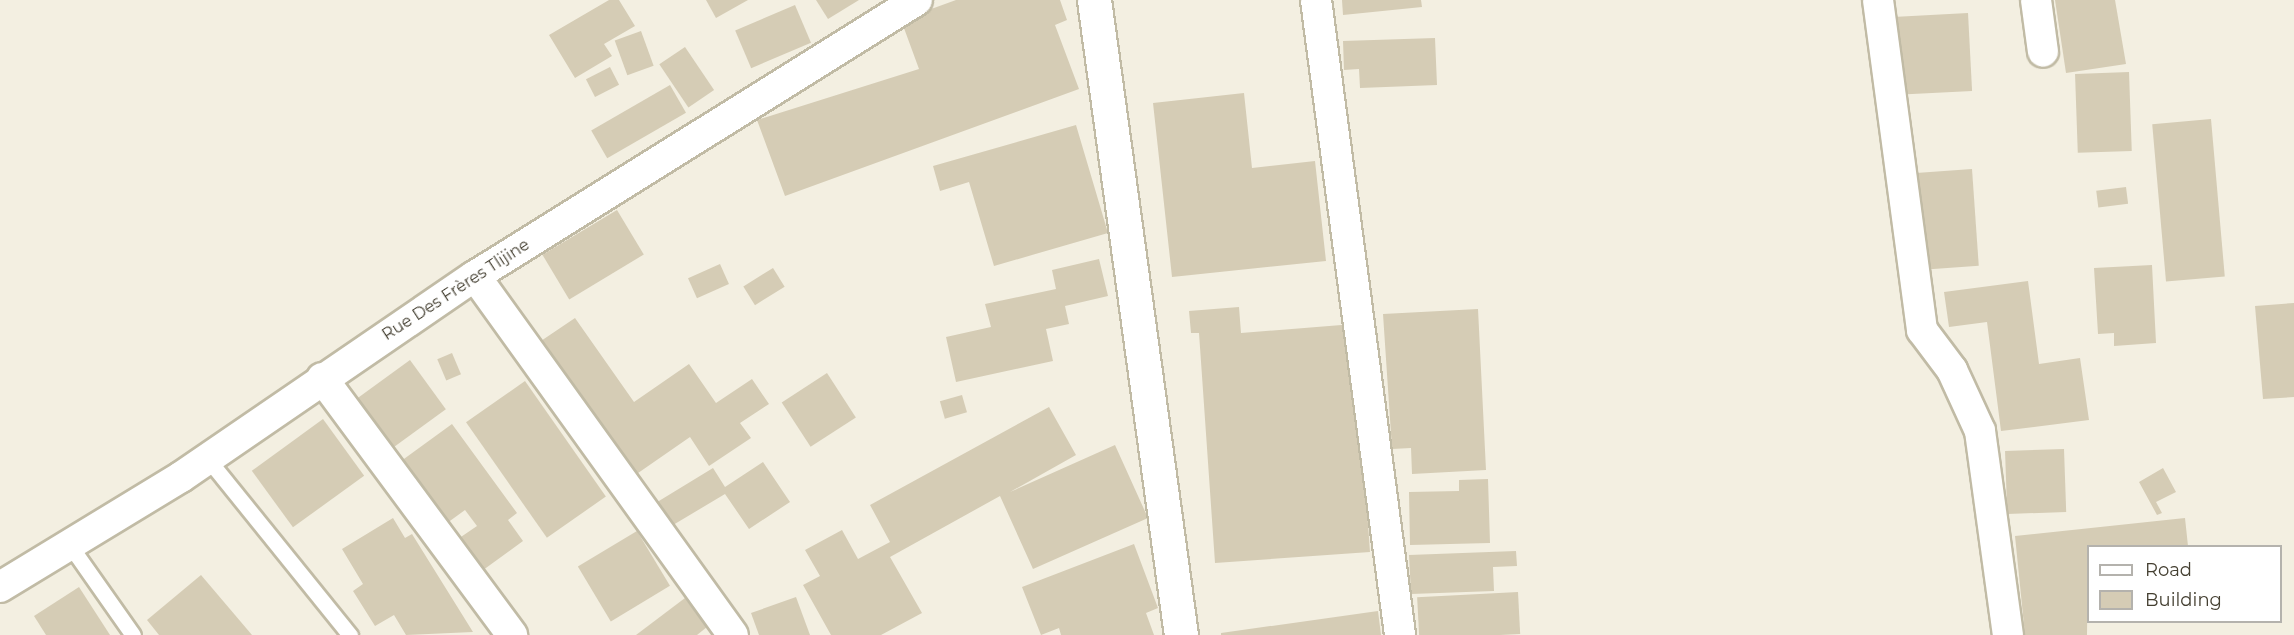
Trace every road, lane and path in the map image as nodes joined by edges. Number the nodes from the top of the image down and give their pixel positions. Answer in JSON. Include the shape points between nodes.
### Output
{"nodes":[{"id":1,"x":917,"y":0,"type":"edge"},
{"id":2,"x":1094,"y":0,"type":"edge"},
{"id":3,"x":1316,"y":0,"type":"edge"},
{"id":4,"x":1878,"y":0,"type":"edge"},
{"id":5,"x":2036,"y":0,"type":"edge"},
{"id":6,"x":2043,"y":52,"type":"dead end"},
{"id":7,"x":475,"y":276,"type":"junction"},
{"id":8,"x":322,"y":378,"type":"junction"},
{"id":9,"x":207,"y":458,"type":"junction"},
{"id":10,"x":69,"y":544,"type":"junction"},
{"id":11,"x":0,"y":587,"type":"edge"},
{"id":12,"x":134,"y":635,"type":"edge"},
{"id":13,"x":350,"y":635,"type":"edge"},
{"id":14,"x":512,"y":635,"type":"edge"},
{"id":15,"x":733,"y":635,"type":"edge"},
{"id":16,"x":1181,"y":635,"type":"edge"},
{"id":17,"x":1400,"y":635,"type":"edge"},
{"id":18,"x":2008,"y":635,"type":"edge"}],
"edges":[{"from":1,"to":7,"type":"street","name":"Rue Des Frères Tlijine"},
{"from":2,"to":16,"type":"street"},
{"from":3,"to":17,"type":"street"},
{"from":4,"to":18,"type":"street","via":[[1922,330],[1952,370],[1980,431]]},
{"from":5,"to":6,"type":"street"},
{"from":7,"to":8,"type":"street","name":"Rue Des Frères Tlijine"},
{"from":7,"to":15,"type":"street"},
{"from":8,"to":9,"type":"street","name":"Rue Des Frères Tlijine"},
{"from":8,"to":14,"type":"street"},
{"from":9,"to":10,"type":"street","name":"Rue Des Frères Tlijine"},
{"from":9,"to":13,"type":"lane"},
{"from":10,"to":11,"type":"street","name":"Rue Des Frères Tlijine"},
{"from":10,"to":12,"type":"lane"}]}
